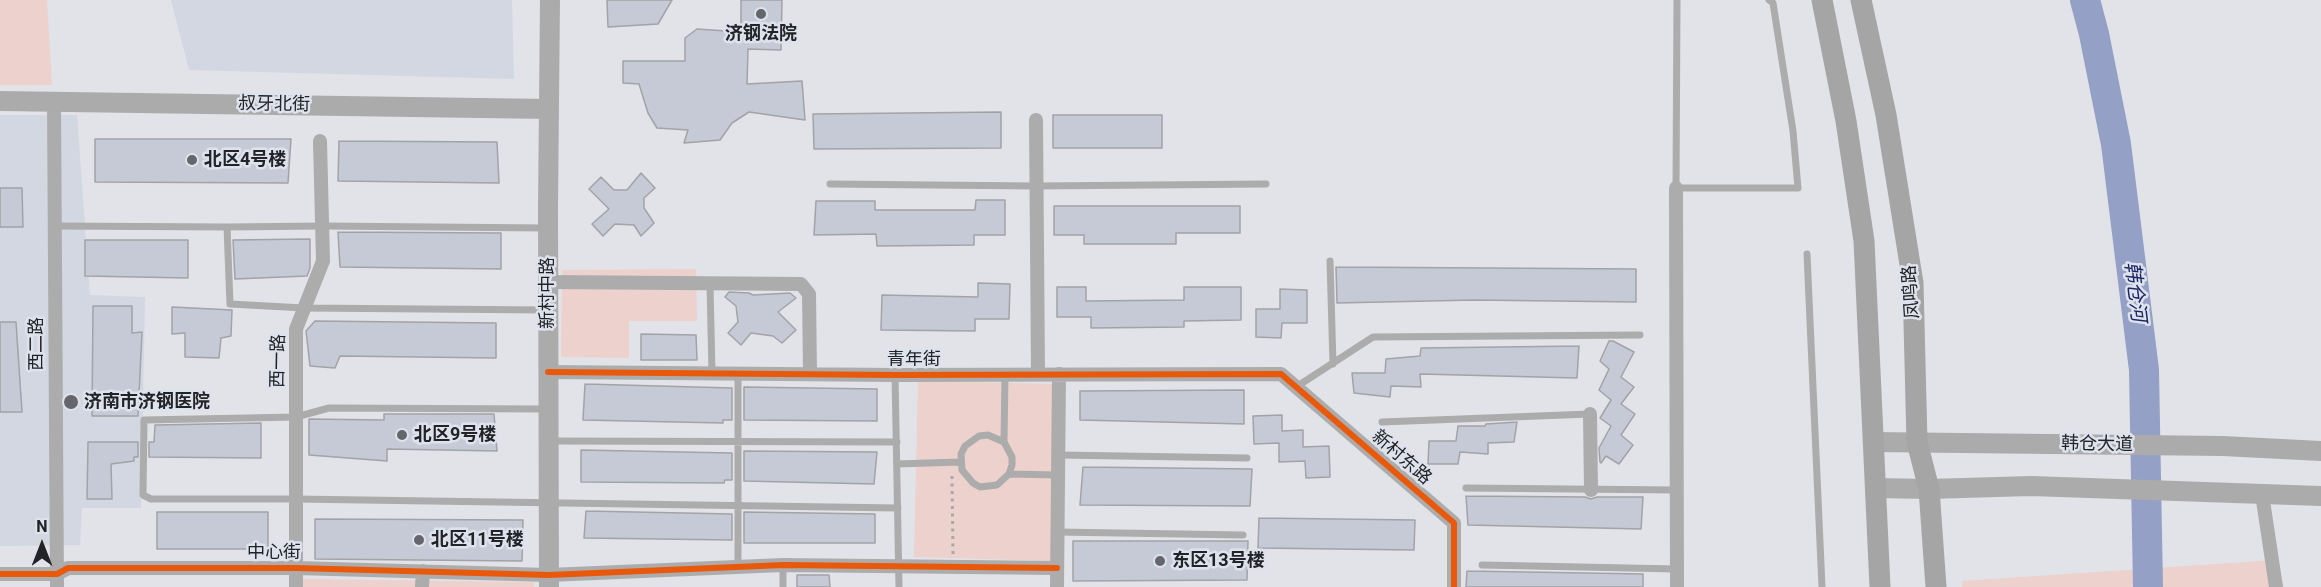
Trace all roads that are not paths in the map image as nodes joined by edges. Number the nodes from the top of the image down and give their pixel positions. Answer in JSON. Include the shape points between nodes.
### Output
{"nodes":[{"id":1,"x":550,"y":0,"type":"edge"},
{"id":2,"x":1677,"y":0,"type":"edge"},
{"id":3,"x":1769,"y":0,"type":"edge"},
{"id":4,"x":1822,"y":0,"type":"edge"},
{"id":5,"x":1861,"y":0,"type":"edge"},
{"id":6,"x":0,"y":101,"type":"edge"},
{"id":7,"x":54,"y":101,"type":"junction"},
{"id":8,"x":549,"y":110,"type":"junction"},
{"id":9,"x":1036,"y":120,"type":"dead end"},
{"id":10,"x":320,"y":141,"type":"dead end"},
{"id":11,"x":830,"y":184,"type":"dead end"},
{"id":12,"x":1266,"y":184,"type":"dead end"},
{"id":13,"x":1036,"y":186,"type":"junction"},
{"id":14,"x":1676,"y":188,"type":"junction"},
{"id":15,"x":54,"y":226,"type":"junction"},
{"id":16,"x":323,"y":226,"type":"junction"},
{"id":17,"x":227,"y":227,"type":"junction"},
{"id":18,"x":548,"y":228,"type":"junction"},
{"id":19,"x":1807,"y":254,"type":"dead end"},
{"id":20,"x":1330,"y":261,"type":"dead end"},
{"id":21,"x":548,"y":282,"type":"junction"},
{"id":22,"x":710,"y":284,"type":"junction"},
{"id":23,"x":304,"y":309,"type":"junction"},
{"id":24,"x":548,"y":310,"type":"junction"},
{"id":25,"x":1640,"y":335,"type":"dead end"},
{"id":26,"x":1333,"y":364,"type":"junction"},
{"id":27,"x":548,"y":372,"type":"junction"},
{"id":28,"x":712,"y":373,"type":"junction"},
{"id":29,"x":738,"y":373,"type":"junction"},
{"id":30,"x":810,"y":373,"type":"junction"},
{"id":31,"x":1038,"y":374,"type":"junction"},
{"id":32,"x":1059,"y":374,"type":"junction"},
{"id":33,"x":1281,"y":374,"type":"joint"},
{"id":34,"x":895,"y":375,"type":"junction"},
{"id":35,"x":1005,"y":375,"type":"junction"},
{"id":36,"x":1296,"y":387,"type":"junction"},
{"id":37,"x":548,"y":409,"type":"junction"},
{"id":38,"x":1590,"y":414,"type":"joint"},
{"id":39,"x":296,"y":417,"type":"junction"},
{"id":40,"x":1382,"y":422,"type":"dead end"},
{"id":41,"x":549,"y":441,"type":"junction"},
{"id":42,"x":739,"y":441,"type":"junction"},
{"id":43,"x":897,"y":442,"type":"junction"},
{"id":44,"x":1004,"y":442,"type":"junction"},
{"id":45,"x":1874,"y":442,"type":"junction"},
{"id":46,"x":1917,"y":442,"type":"junction"},
{"id":47,"x":2321,"y":451,"type":"edge"},
{"id":48,"x":1058,"y":455,"type":"junction"},
{"id":49,"x":1247,"y":458,"type":"dead end"},
{"id":50,"x":960,"y":462,"type":"junction"},
{"id":51,"x":897,"y":464,"type":"junction"},
{"id":52,"x":1010,"y":474,"type":"junction"},
{"id":53,"x":1057,"y":475,"type":"junction"},
{"id":54,"x":1875,"y":488,"type":"junction"},
{"id":55,"x":1466,"y":489,"type":"dead end"},
{"id":56,"x":1929,"y":489,"type":"junction"},
{"id":57,"x":1591,"y":490,"type":"junction"},
{"id":58,"x":1677,"y":490,"type":"junction"},
{"id":59,"x":2262,"y":494,"type":"junction"},
{"id":60,"x":2321,"y":496,"type":"edge"},
{"id":61,"x":296,"y":499,"type":"junction"},
{"id":62,"x":549,"y":504,"type":"junction"},
{"id":63,"x":739,"y":506,"type":"junction"},
{"id":64,"x":898,"y":508,"type":"junction"},
{"id":65,"x":1057,"y":532,"type":"junction"},
{"id":66,"x":1243,"y":535,"type":"dead end"},
{"id":67,"x":783,"y":565,"type":"junction"},
{"id":68,"x":899,"y":566,"type":"junction"},
{"id":69,"x":1482,"y":566,"type":"dead end"},
{"id":70,"x":738,"y":567,"type":"junction"},
{"id":71,"x":296,"y":568,"type":"junction"},
{"id":72,"x":1057,"y":568,"type":"junction"},
{"id":73,"x":1677,"y":569,"type":"junction"},
{"id":74,"x":423,"y":571,"type":"junction"},
{"id":75,"x":0,"y":574,"type":"edge"},
{"id":76,"x":57,"y":580,"type":"edge"},
{"id":77,"x":549,"y":581,"type":"edge"},
{"id":78,"x":296,"y":587,"type":"edge"},
{"id":79,"x":422,"y":587,"type":"edge"},
{"id":80,"x":783,"y":587,"type":"edge"},
{"id":81,"x":899,"y":587,"type":"edge"},
{"id":82,"x":1057,"y":587,"type":"edge"},
{"id":83,"x":1454,"y":587,"type":"edge"},
{"id":84,"x":1677,"y":587,"type":"edge"},
{"id":85,"x":1822,"y":587,"type":"edge"},
{"id":86,"x":1880,"y":587,"type":"edge"},
{"id":87,"x":1935,"y":587,"type":"edge"},
{"id":88,"x":2276,"y":587,"type":"edge"}],
"edges":[{"from":1,"to":8,"type":"street","name":"新村中路"},
{"from":2,"to":14,"type":"lane"},
{"from":3,"to":14,"type":"lane","via":[[1773,3],[1793,131],[1798,188]]},
{"from":4,"to":45,"type":"main road","via":[[1864,241]]},
{"from":5,"to":46,"type":"main road","name":"凤鸣路","via":[[1886,115],[1913,283]]},
{"from":6,"to":7,"type":"street","name":"叔牙北街"},
{"from":7,"to":8,"type":"street","name":"叔牙北街"},
{"from":7,"to":15,"type":"street","name":"西二路"},
{"from":8,"to":18,"type":"street","name":"新村中路"},
{"from":9,"to":13,"type":"street"},
{"from":10,"to":16,"type":"street","name":"西一路"},
{"from":11,"to":13,"type":"lane"},
{"from":12,"to":13,"type":"lane"},
{"from":13,"to":31,"type":"street"},
{"from":14,"to":58,"type":"street"},
{"from":15,"to":17,"type":"lane"},
{"from":15,"to":76,"type":"street","name":"西二路"},
{"from":16,"to":17,"type":"lane"},
{"from":16,"to":18,"type":"lane"},
{"from":16,"to":23,"type":"street","name":"西一路","via":[[323,261]]},
{"from":17,"to":23,"type":"lane","via":[[230,304]]},
{"from":18,"to":21,"type":"street","name":"新村中路"},
{"from":19,"to":85,"type":"lane"},
{"from":20,"to":26,"type":"lane"},
{"from":21,"to":22,"type":"street"},
{"from":21,"to":24,"type":"street","name":"新村中路"},
{"from":22,"to":28,"type":"lane"},
{"from":22,"to":30,"type":"street","via":[[801,284],[809,294]]},
{"from":23,"to":24,"type":"lane"},
{"from":23,"to":39,"type":"street","name":"西一路","via":[[296,328]]},
{"from":24,"to":27,"type":"street","name":"新村中路"},
{"from":25,"to":26,"type":"lane","via":[[1373,338]]},
{"from":26,"to":36,"type":"lane"},
{"from":27,"to":28,"type":"street","name":"青年街"},
{"from":27,"to":37,"type":"street","name":"新村中路"},
{"from":28,"to":29,"type":"street","name":"青年街"},
{"from":29,"to":30,"type":"street","name":"青年街"},
{"from":29,"to":42,"type":"lane"},
{"from":30,"to":34,"type":"street","name":"青年街"},
{"from":31,"to":32,"type":"street","name":"青年街"},
{"from":31,"to":35,"type":"street","name":"青年街"},
{"from":32,"to":33,"type":"street","name":"青年街"},
{"from":32,"to":48,"type":"street"},
{"from":33,"to":36,"type":"street","name":"新村东路"},
{"from":34,"to":35,"type":"street","name":"青年街"},
{"from":34,"to":43,"type":"lane"},
{"from":35,"to":44,"type":"lane"},
{"from":36,"to":83,"type":"street","name":"新村东路","via":[[1454,523]]},
{"from":37,"to":39,"type":"lane","via":[[329,408]]},
{"from":37,"to":41,"type":"street","name":"新村中路"},
{"from":38,"to":40,"type":"lane"},
{"from":38,"to":57,"type":"street"},
{"from":39,"to":61,"type":"street","name":"西一路"},
{"from":39,"to":61,"type":"lane","via":[[144,420],[143,495],[151,499]]},
{"from":41,"to":42,"type":"lane"},
{"from":41,"to":62,"type":"street","name":"新村中路"},
{"from":42,"to":43,"type":"lane"},
{"from":42,"to":63,"type":"lane"},
{"from":43,"to":51,"type":"lane"},
{"from":44,"to":50,"type":"lane","via":[[988,435],[979,436],[965,446]]},
{"from":44,"to":52,"type":"lane","via":[[1012,456]]},
{"from":45,"to":46,"type":"street","name":"韩仓大道"},
{"from":45,"to":54,"type":"main road"},
{"from":46,"to":47,"type":"street","name":"韩仓大道"},
{"from":46,"to":56,"type":"main road","name":"凤鸣路"},
{"from":48,"to":49,"type":"lane"},
{"from":48,"to":53,"type":"street"},
{"from":50,"to":51,"type":"lane"},
{"from":50,"to":52,"type":"lane","via":[[966,478],[980,487],[997,485]]},
{"from":51,"to":64,"type":"lane"},
{"from":52,"to":53,"type":"lane"},
{"from":53,"to":65,"type":"street"},
{"from":54,"to":56,"type":"street"},
{"from":54,"to":86,"type":"main road"},
{"from":55,"to":57,"type":"lane"},
{"from":56,"to":59,"type":"street","via":[[2031,486]]},
{"from":56,"to":87,"type":"main road","name":"凤鸣路"},
{"from":57,"to":58,"type":"lane"},
{"from":58,"to":73,"type":"street"},
{"from":59,"to":60,"type":"street"},
{"from":59,"to":88,"type":"street"},
{"from":61,"to":62,"type":"lane"},
{"from":61,"to":71,"type":"street","name":"西一路"},
{"from":62,"to":63,"type":"lane"},
{"from":62,"to":77,"type":"street","name":"新村中路"},
{"from":63,"to":64,"type":"lane"},
{"from":63,"to":70,"type":"lane"},
{"from":64,"to":68,"type":"lane"},
{"from":65,"to":66,"type":"lane"},
{"from":65,"to":72,"type":"street"},
{"from":67,"to":68,"type":"street","name":"中心街"},
{"from":67,"to":70,"type":"street","name":"中心街"},
{"from":67,"to":80,"type":"lane"},
{"from":68,"to":72,"type":"street","name":"中心街"},
{"from":68,"to":81,"type":"lane"},
{"from":69,"to":73,"type":"lane"},
{"from":70,"to":77,"type":"street","name":"中心街"},
{"from":71,"to":74,"type":"street","name":"中心街"},
{"from":71,"to":76,"type":"street","name":"中心街","via":[[68,568]]},
{"from":71,"to":78,"type":"street","name":"西一路"},
{"from":72,"to":82,"type":"street"},
{"from":73,"to":84,"type":"street"},
{"from":74,"to":77,"type":"street","name":"中心街"},
{"from":74,"to":79,"type":"street"},
{"from":75,"to":76,"type":"street","name":"中心街"}]}
